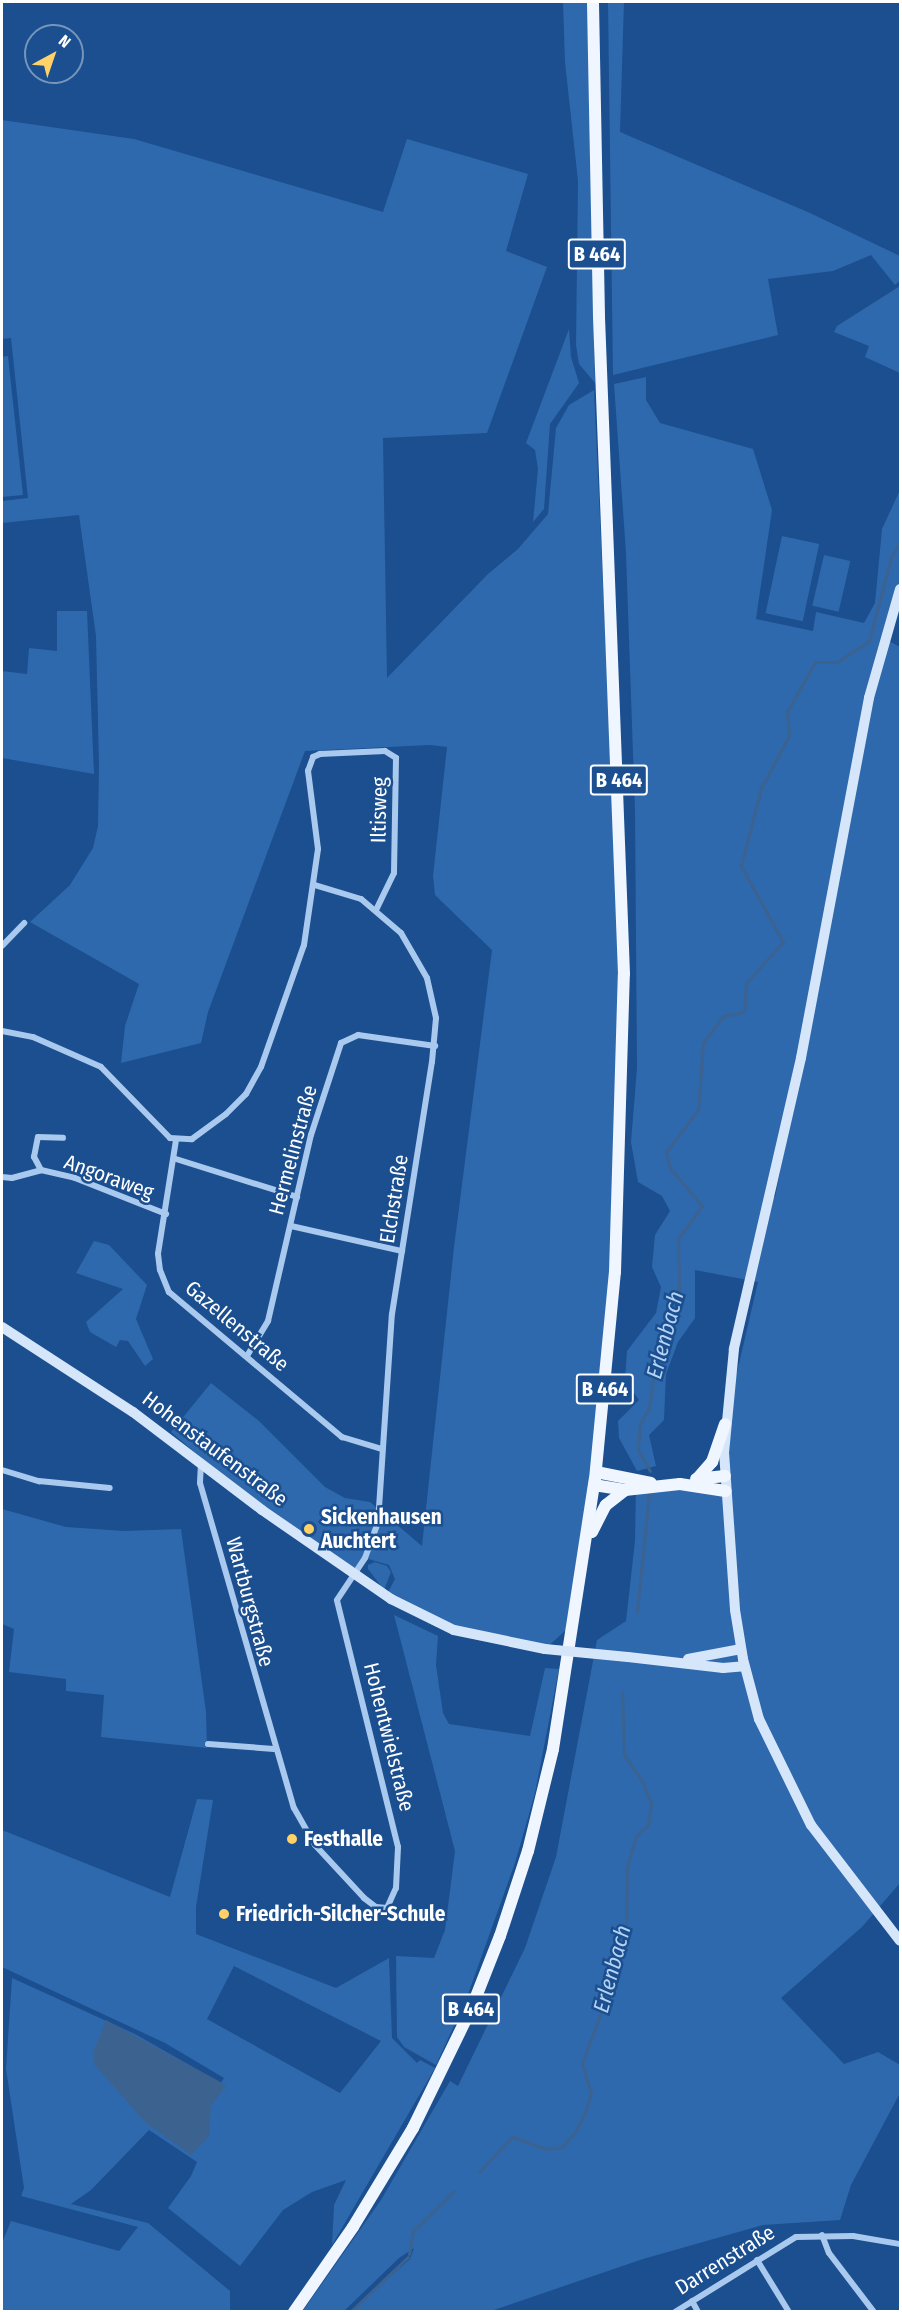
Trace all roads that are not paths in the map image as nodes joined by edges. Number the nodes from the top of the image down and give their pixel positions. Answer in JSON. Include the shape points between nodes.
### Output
{"nodes":[{"id":1,"x":593,"y":2,"type":"edge"},
{"id":2,"x":900,"y":590,"type":"edge"},
{"id":3,"x":315,"y":885,"type":"junction"},
{"id":4,"x":376,"y":910,"type":"junction"},
{"id":5,"x":24,"y":923,"type":"dead end"},
{"id":6,"x":2,"y":946,"type":"edge"},
{"id":7,"x":2,"y":1031,"type":"edge"},
{"id":8,"x":435,"y":1046,"type":"junction"},
{"id":9,"x":63,"y":1138,"type":"dead end"},
{"id":10,"x":176,"y":1140,"type":"junction"},
{"id":11,"x":176,"y":1159,"type":"junction"},
{"id":12,"x":41,"y":1170,"type":"junction"},
{"id":13,"x":2,"y":1177,"type":"edge"},
{"id":14,"x":297,"y":1197,"type":"junction"},
{"id":15,"x":166,"y":1214,"type":"junction"},
{"id":16,"x":291,"y":1226,"type":"junction"},
{"id":17,"x":402,"y":1251,"type":"junction"},
{"id":18,"x":2,"y":1327,"type":"edge"},
{"id":19,"x":247,"y":1356,"type":"junction"},
{"id":20,"x":725,"y":1424,"type":"junction"},
{"id":21,"x":382,"y":1449,"type":"junction"},
{"id":22,"x":201,"y":1463,"type":"junction"},
{"id":23,"x":2,"y":1470,"type":"edge"},
{"id":24,"x":724,"y":1476,"type":"junction"},
{"id":25,"x":595,"y":1478,"type":"junction"},
{"id":26,"x":697,"y":1479,"type":"junction"},
{"id":27,"x":626,"y":1483,"type":"junction"},
{"id":28,"x":680,"y":1484,"type":"junction"},
{"id":29,"x":110,"y":1488,"type":"dead end"},
{"id":30,"x":725,"y":1491,"type":"junction"},
{"id":31,"x":586,"y":1550,"type":"junction"},
{"id":32,"x":355,"y":1574,"type":"junction"},
{"id":33,"x":741,"y":1649,"type":"junction"},
{"id":34,"x":682,"y":1660,"type":"junction"},
{"id":35,"x":744,"y":1665,"type":"junction"},
{"id":36,"x":208,"y":1744,"type":"dead end"},
{"id":37,"x":274,"y":1749,"type":"junction"},
{"id":38,"x":383,"y":1909,"type":"joint"},
{"id":39,"x":900,"y":1941,"type":"edge"},
{"id":40,"x":822,"y":2235,"type":"junction"},
{"id":41,"x":900,"y":2244,"type":"edge"},
{"id":42,"x":757,"y":2260,"type":"junction"},
{"id":43,"x":692,"y":2301,"type":"junction"},
{"id":44,"x":294,"y":2312,"type":"edge"},
{"id":45,"x":675,"y":2312,"type":"edge"},
{"id":46,"x":698,"y":2312,"type":"edge"},
{"id":47,"x":789,"y":2312,"type":"edge"},
{"id":48,"x":874,"y":2312,"type":"edge"}],
"edges":[{"from":1,"to":25,"type":"main road","number":"B 464","via":[[624,1028],[615,1272]]},
{"from":2,"to":20,"type":"street","via":[[877,667],[801,1058],[734,1349]]},
{"from":3,"to":4,"type":"street","name":"Elchstraße","via":[[351,895]]},
{"from":3,"to":4,"type":"street","name":"Iltisweg","via":[[317,832],[309,771],[313,757],[327,752],[380,750],[396,758],[394,873]]},
{"from":3,"to":10,"type":"street","via":[[295,975],[257,1075],[226,1114],[192,1139]]},
{"from":4,"to":8,"type":"street","name":"Elchstraße","via":[[408,942],[427,978],[436,1018]]},
{"from":5,"to":6,"type":"street"},
{"from":7,"to":10,"type":"street","via":[[33,1037],[101,1067],[163,1133]]},
{"from":8,"to":14,"type":"street","name":"Hermelinstraße","via":[[358,1035],[341,1043],[311,1135]]},
{"from":8,"to":17,"type":"street","name":"Elchstraße"},
{"from":9,"to":12,"type":"street","name":"Angoraweg","via":[[38,1137],[34,1157]]},
{"from":10,"to":11,"type":"street","name":"Gazellenstraße"},
{"from":11,"to":14,"type":"street"},
{"from":11,"to":15,"type":"street","name":"Gazellenstraße"},
{"from":12,"to":13,"type":"street","name":"Angoraweg"},
{"from":12,"to":15,"type":"street","name":"Angoraweg","via":[[82,1181]]},
{"from":14,"to":16,"type":"street","name":"Hermelinstraße"},
{"from":15,"to":19,"type":"street","name":"Gazellenstraße","via":[[158,1254],[165,1284],[175,1299]]},
{"from":16,"to":17,"type":"street"},
{"from":16,"to":19,"type":"street","name":"Hermelinstraße","via":[[268,1321]]},
{"from":17,"to":21,"type":"street","name":"Elchstraße","via":[[392,1314]]},
{"from":18,"to":22,"type":"street","name":"Hohenstaufenstraße","via":[[120,1403]]},
{"from":19,"to":21,"type":"street","name":"Gazellenstraße","via":[[342,1437]]},
{"from":20,"to":24,"type":"street"},
{"from":20,"to":26,"type":"main road","via":[[712,1462]]},
{"from":21,"to":32,"type":"street","name":"Elchstraße","via":[[376,1531]]},
{"from":22,"to":32,"type":"street","name":"Hohenstaufenstraße"},
{"from":22,"to":37,"type":"street","name":"Wartburgstraße","via":[[200,1483]]},
{"from":23,"to":29,"type":"street","via":[[39,1481]]},
{"from":24,"to":26,"type":"main road"},
{"from":24,"to":30,"type":"street"},
{"from":25,"to":27,"type":"main road"},
{"from":25,"to":31,"type":"main road","number":"B 464"},
{"from":26,"to":28,"type":"main road"},
{"from":27,"to":28,"type":"main road"},
{"from":27,"to":31,"type":"main road","via":[[606,1505]]},
{"from":28,"to":30,"type":"main road"},
{"from":30,"to":33,"type":"street"},
{"from":31,"to":44,"type":"main road","number":"B 464","via":[[545,1784],[515,1893],[487,1972],[413,2128],[353,2227]]},
{"from":32,"to":34,"type":"street","name":"Hohenstaufenstraße","bridge":true,"via":[[440,1625],[484,1638],[546,1649]]},
{"from":32,"to":38,"type":"street","name":"Hohentwielstraße","via":[[340,1593],[338,1608],[367,1709],[399,1846],[394,1898]]},
{"from":33,"to":34,"type":"street","name":"Hohenstaufenstraße"},
{"from":33,"to":35,"type":"street"},
{"from":34,"to":35,"type":"street","name":"Hohenstaufenstraße","via":[[723,1668]]},
{"from":35,"to":39,"type":"street","via":[[759,1719],[784,1776],[815,1831]]},
{"from":36,"to":37,"type":"street"},
{"from":37,"to":38,"type":"street","name":"Wartburgstraße","via":[[294,1808],[309,1837],[370,1904]]},
{"from":40,"to":41,"type":"street","name":"Darrenstraße"},
{"from":40,"to":42,"type":"street","name":"Darrenstraße","via":[[796,2236]]},
{"from":40,"to":48,"type":"street","via":[[829,2253]]},
{"from":42,"to":43,"type":"street","name":"Darrenstraße"},
{"from":42,"to":47,"type":"street"},
{"from":43,"to":45,"type":"street","name":"Darrenstraße"},
{"from":43,"to":46,"type":"street"}]}
